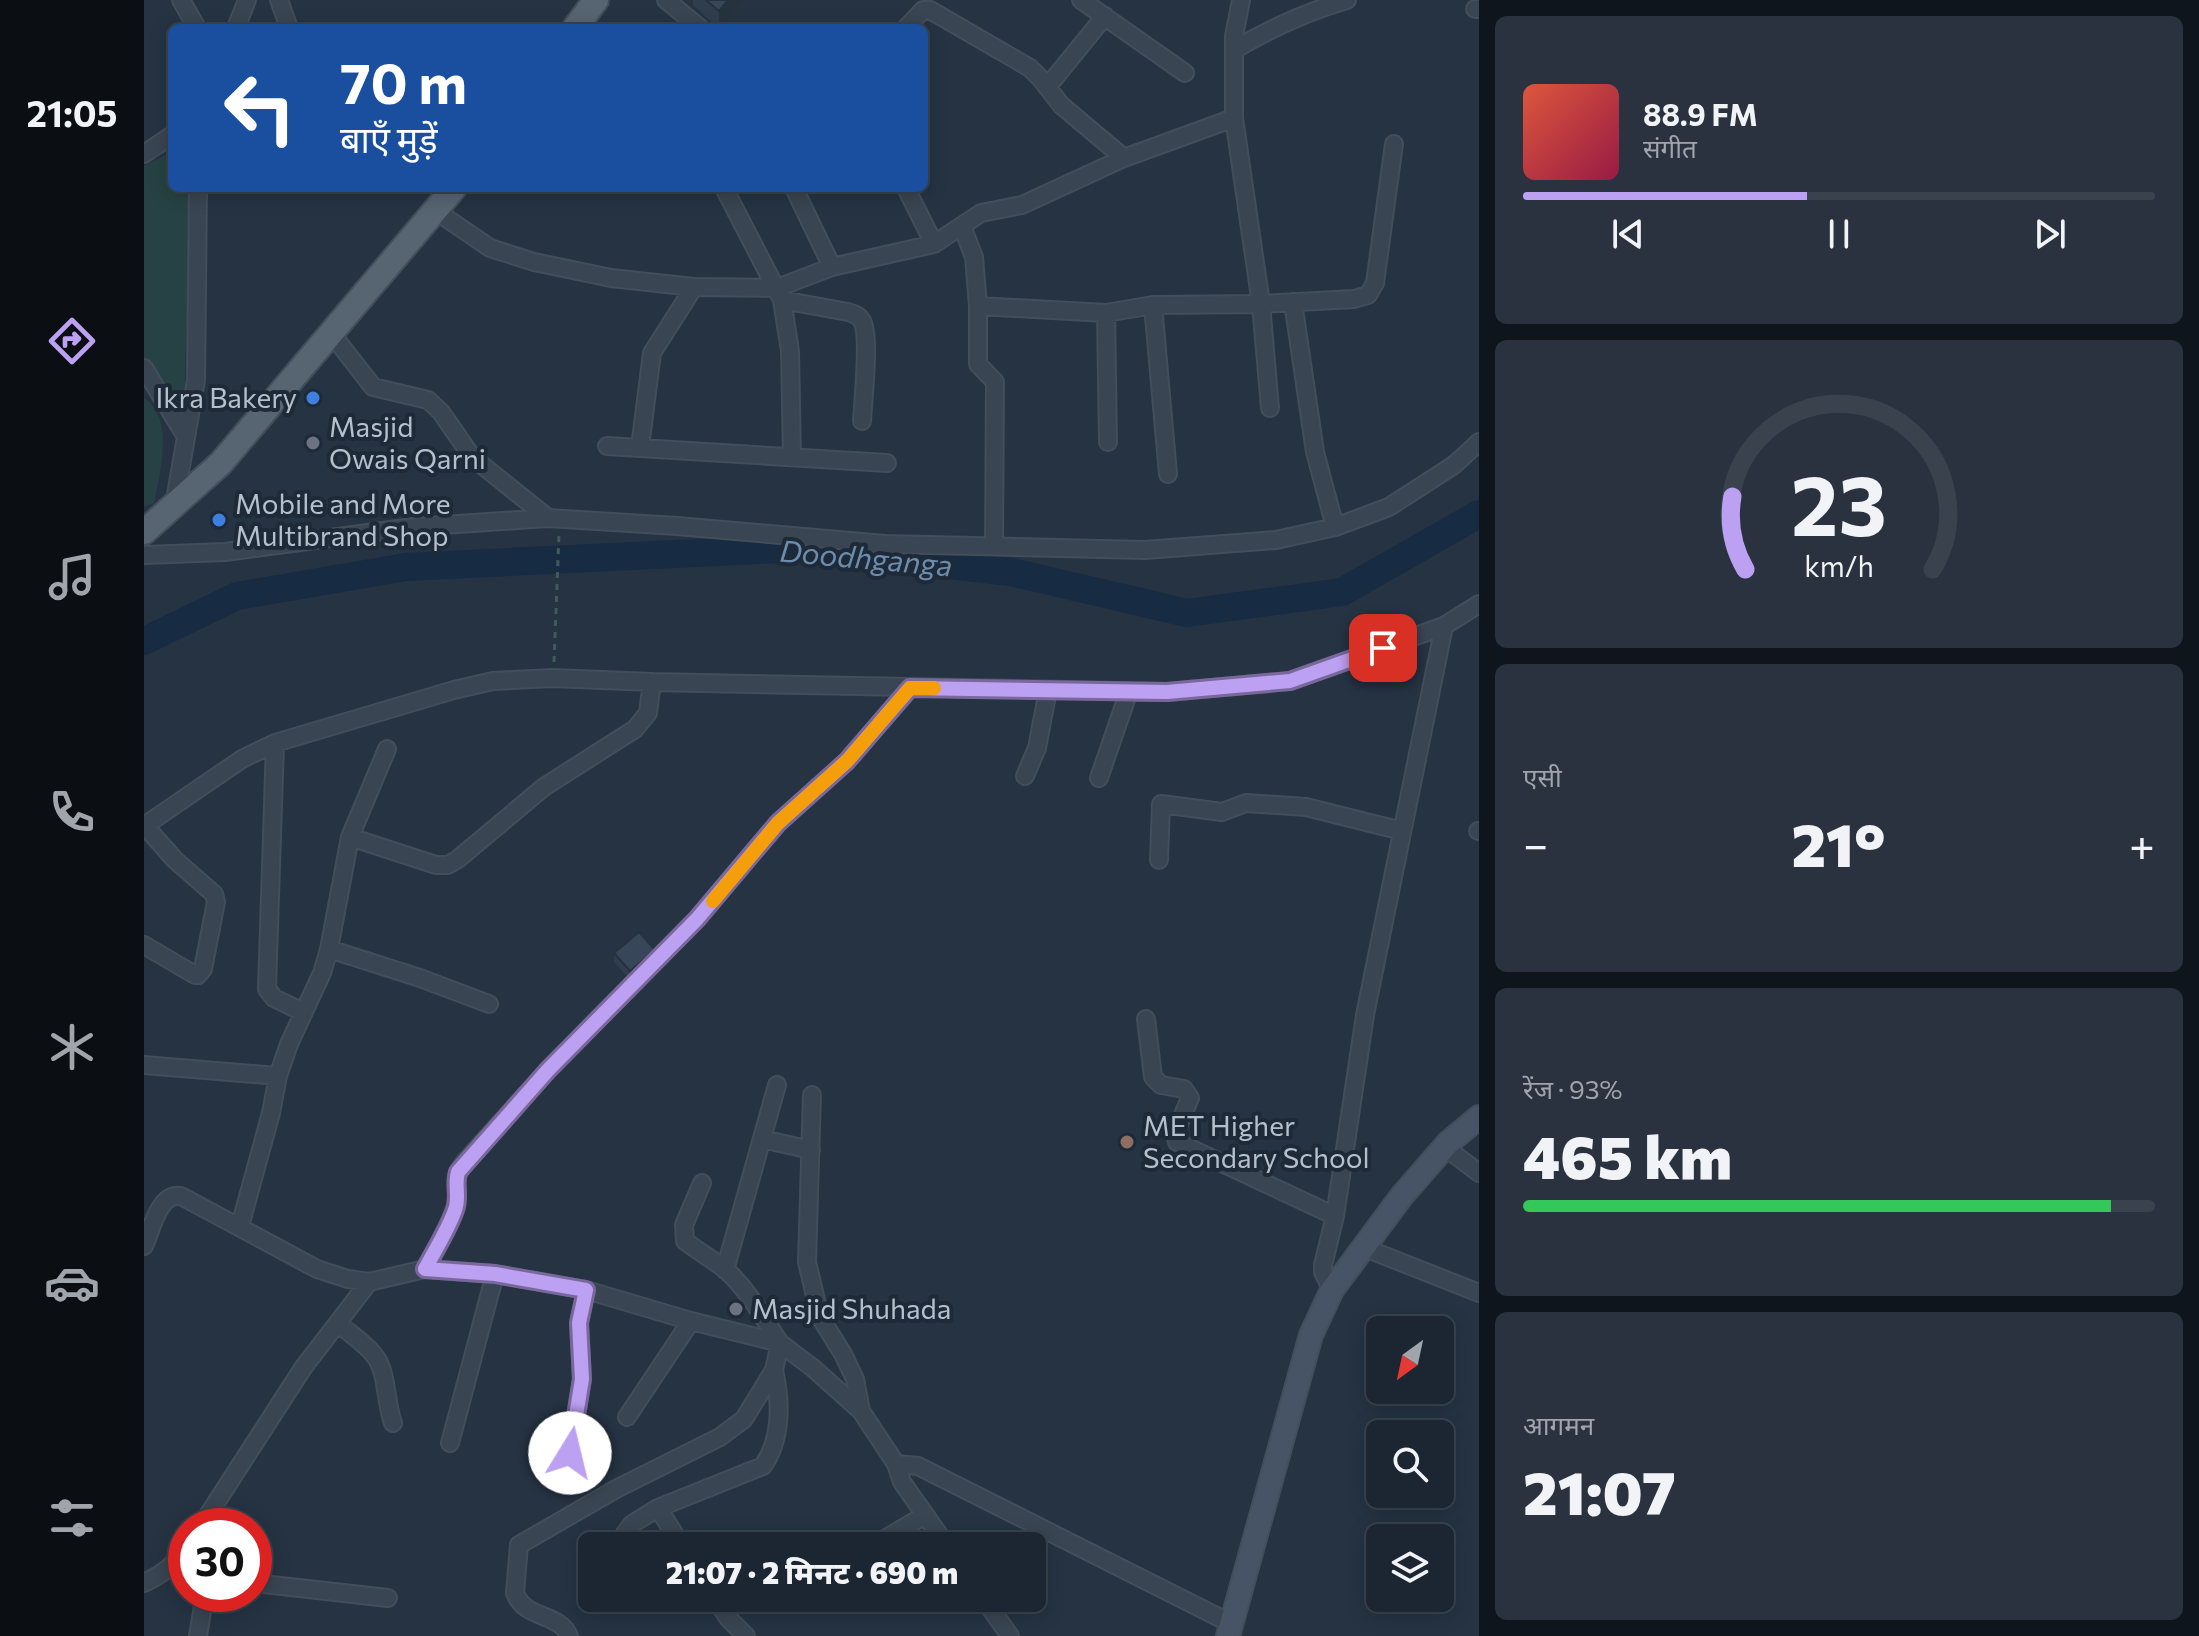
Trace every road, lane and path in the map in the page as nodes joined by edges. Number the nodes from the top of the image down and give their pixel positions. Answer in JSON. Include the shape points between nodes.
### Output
{"nodes":[{"id":1,"x":181,"y":0,"type":"edge"},
{"id":2,"x":247,"y":0,"type":"edge"},
{"id":3,"x":279,"y":0,"type":"edge"},
{"id":4,"x":596,"y":0,"type":"edge"},
{"id":5,"x":666,"y":0,"type":"edge"},
{"id":6,"x":1081,"y":0,"type":"edge"},
{"id":7,"x":1241,"y":0,"type":"edge"},
{"id":8,"x":1347,"y":0,"type":"edge"},
{"id":9,"x":1105,"y":16,"type":"junction"},
{"id":10,"x":195,"y":24,"type":"edge"},
{"id":11,"x":238,"y":24,"type":"edge"},
{"id":12,"x":288,"y":24,"type":"edge"},
{"id":13,"x":578,"y":24,"type":"edge"},
{"id":14,"x":695,"y":24,"type":"edge"},
{"id":15,"x":910,"y":24,"type":"edge"},
{"id":16,"x":1234,"y":50,"type":"junction"},
{"id":17,"x":1185,"y":73,"type":"dead end"},
{"id":18,"x":1048,"y":86,"type":"junction"},
{"id":19,"x":1234,"y":118,"type":"junction"},
{"id":20,"x":168,"y":138,"type":"edge"},
{"id":21,"x":1394,"y":144,"type":"dead end"},
{"id":22,"x":144,"y":154,"type":"edge"},
{"id":23,"x":1124,"y":158,"type":"junction"},
{"id":24,"x":198,"y":192,"type":"edge"},
{"id":25,"x":451,"y":192,"type":"edge"},
{"id":26,"x":726,"y":192,"type":"edge"},
{"id":27,"x":796,"y":192,"type":"edge"},
{"id":28,"x":908,"y":192,"type":"edge"},
{"id":29,"x":436,"y":211,"type":"junction"},
{"id":30,"x":962,"y":226,"type":"junction"},
{"id":31,"x":934,"y":244,"type":"junction"},
{"id":32,"x":832,"y":267,"type":"junction"},
{"id":33,"x":694,"y":287,"type":"junction"},
{"id":34,"x":780,"y":294,"type":"junction"},
{"id":35,"x":1293,"y":302,"type":"junction"},
{"id":36,"x":1261,"y":304,"type":"junction"},
{"id":37,"x":1153,"y":305,"type":"junction"},
{"id":38,"x":978,"y":306,"type":"junction"},
{"id":39,"x":1106,"y":313,"type":"junction"},
{"id":40,"x":331,"y":333,"type":"junction"},
{"id":41,"x":144,"y":368,"type":"edge"},
{"id":42,"x":1270,"y":408,"type":"dead end"},
{"id":43,"x":862,"y":421,"type":"dead end"},
{"id":44,"x":185,"y":435,"type":"junction"},
{"id":45,"x":1108,"y":442,"type":"dead end"},
{"id":46,"x":1479,"y":442,"type":"edge"},
{"id":47,"x":607,"y":446,"type":"dead end"},
{"id":48,"x":640,"y":447,"type":"junction"},
{"id":49,"x":792,"y":458,"type":"junction"},
{"id":50,"x":887,"y":463,"type":"dead end"},
{"id":51,"x":1168,"y":474,"type":"dead end"},
{"id":52,"x":174,"y":506,"type":"junction"},
{"id":53,"x":548,"y":518,"type":"junction"},
{"id":54,"x":1335,"y":527,"type":"junction"},
{"id":55,"x":144,"y":532,"type":"edge"},
{"id":56,"x":559,"y":533,"type":"dead end"},
{"id":57,"x":994,"y":546,"type":"junction"},
{"id":58,"x":144,"y":555,"type":"edge"},
{"id":59,"x":1479,"y":604,"type":"edge"},
{"id":60,"x":1444,"y":626,"type":"junction"},
{"id":61,"x":553,"y":665,"type":"dead end"},
{"id":62,"x":652,"y":682,"type":"junction"},
{"id":63,"x":910,"y":688,"type":"junction"},
{"id":64,"x":1048,"y":690,"type":"junction"},
{"id":65,"x":1129,"y":691,"type":"junction"},
{"id":66,"x":275,"y":743,"type":"junction"},
{"id":67,"x":387,"y":749,"type":"dead end"},
{"id":68,"x":1025,"y":776,"type":"dead end"},
{"id":69,"x":1099,"y":778,"type":"dead end"},
{"id":70,"x":144,"y":826,"type":"edge"},
{"id":71,"x":1402,"y":831,"type":"junction"},
{"id":72,"x":350,"y":837,"type":"junction"},
{"id":73,"x":1159,"y":860,"type":"dead end"},
{"id":74,"x":144,"y":945,"type":"edge"},
{"id":75,"x":329,"y":949,"type":"junction"},
{"id":76,"x":489,"y":1004,"type":"dead end"},
{"id":77,"x":303,"y":1012,"type":"junction"},
{"id":78,"x":1146,"y":1019,"type":"dead end"},
{"id":79,"x":144,"y":1065,"type":"edge"},
{"id":80,"x":278,"y":1076,"type":"junction"},
{"id":81,"x":777,"y":1085,"type":"dead end"},
{"id":82,"x":812,"y":1095,"type":"dead end"},
{"id":83,"x":1479,"y":1117,"type":"edge"},
{"id":84,"x":762,"y":1139,"type":"junction"},
{"id":85,"x":1446,"y":1148,"type":"junction"},
{"id":86,"x":811,"y":1150,"type":"junction"},
{"id":87,"x":1479,"y":1173,"type":"edge"},
{"id":88,"x":702,"y":1183,"type":"dead end"},
{"id":89,"x":1335,"y":1216,"type":"junction"},
{"id":90,"x":240,"y":1226,"type":"junction"},
{"id":91,"x":144,"y":1246,"type":"edge"},
{"id":92,"x":1365,"y":1248,"type":"junction"},
{"id":93,"x":425,"y":1269,"type":"junction"},
{"id":94,"x":725,"y":1270,"type":"junction"},
{"id":95,"x":495,"y":1274,"type":"junction"},
{"id":96,"x":369,"y":1282,"type":"junction"},
{"id":97,"x":586,"y":1290,"type":"junction"},
{"id":98,"x":1332,"y":1290,"type":"junction"},
{"id":99,"x":1479,"y":1293,"type":"edge"},
{"id":100,"x":691,"y":1321,"type":"junction"},
{"id":101,"x":338,"y":1323,"type":"junction"},
{"id":102,"x":780,"y":1343,"type":"junction"},
{"id":103,"x":774,"y":1370,"type":"junction"},
{"id":104,"x":861,"y":1411,"type":"junction"},
{"id":105,"x":627,"y":1417,"type":"dead end"},
{"id":106,"x":393,"y":1423,"type":"dead end"},
{"id":107,"x":450,"y":1443,"type":"dead end"},
{"id":108,"x":896,"y":1464,"type":"junction"},
{"id":109,"x":566,"y":1478,"type":"dead end"},
{"id":110,"x":213,"y":1508,"type":"edge"},
{"id":111,"x":658,"y":1508,"type":"junction"},
{"id":112,"x":925,"y":1515,"type":"junction"},
{"id":113,"x":626,"y":1532,"type":"edge"},
{"id":114,"x":673,"y":1532,"type":"edge"},
{"id":115,"x":896,"y":1532,"type":"edge"},
{"id":116,"x":937,"y":1532,"type":"edge"},
{"id":117,"x":168,"y":1572,"type":"edge"},
{"id":118,"x":144,"y":1583,"type":"edge"},
{"id":119,"x":272,"y":1585,"type":"edge"},
{"id":120,"x":388,"y":1598,"type":"dead end"},
{"id":121,"x":202,"y":1612,"type":"edge"},
{"id":122,"x":724,"y":1612,"type":"edge"},
{"id":123,"x":993,"y":1612,"type":"edge"},
{"id":124,"x":1230,"y":1630,"type":"edge"},
{"id":125,"x":198,"y":1636,"type":"edge"},
{"id":126,"x":569,"y":1636,"type":"edge"},
{"id":127,"x":746,"y":1636,"type":"edge"},
{"id":128,"x":1009,"y":1636,"type":"edge"}],
"edges":[{"from":1,"to":10,"type":"street"},
{"from":2,"to":11,"type":"street"},
{"from":3,"to":12,"type":"street"},
{"from":4,"to":13,"type":"main road"},
{"from":5,"to":14,"type":"street"},
{"from":6,"to":9,"type":"street"},
{"from":7,"to":16,"type":"street"},
{"from":8,"to":16,"type":"street","via":[[1271,28]]},
{"from":9,"to":17,"type":"street"},
{"from":9,"to":18,"type":"street"},
{"from":15,"to":18,"type":"street","via":[[930,10],[1030,68]]},
{"from":16,"to":19,"type":"street"},
{"from":18,"to":23,"type":"street","via":[[1061,105]]},
{"from":19,"to":23,"type":"street"},
{"from":19,"to":36,"type":"street"},
{"from":20,"to":22,"type":"street"},
{"from":21,"to":35,"type":"street","via":[[1372,291],[1354,299]]},
{"from":23,"to":30,"type":"street","via":[[1022,205],[981,213]]},
{"from":24,"to":44,"type":"street","via":[[196,380]]},
{"from":25,"to":29,"type":"main road"},
{"from":26,"to":34,"type":"street"},
{"from":27,"to":32,"type":"street"},
{"from":28,"to":31,"type":"street"},
{"from":29,"to":33,"type":"street","via":[[507,255],[611,278]]},
{"from":29,"to":40,"type":"main road"},
{"from":30,"to":31,"type":"street"},
{"from":30,"to":38,"type":"street","via":[[973,251]]},
{"from":31,"to":32,"type":"street"},
{"from":32,"to":34,"type":"street"},
{"from":33,"to":34,"type":"street"},
{"from":33,"to":48,"type":"street","via":[[652,353]]},
{"from":34,"to":43,"type":"street","via":[[861,320]]},
{"from":34,"to":49,"type":"street","via":[[790,351]]},
{"from":35,"to":36,"type":"street"},
{"from":35,"to":54,"type":"street","via":[[1315,452]]},
{"from":36,"to":37,"type":"street"},
{"from":36,"to":42,"type":"street"},
{"from":37,"to":39,"type":"street"},
{"from":37,"to":51,"type":"street"},
{"from":38,"to":39,"type":"street"},
{"from":38,"to":57,"type":"street","via":[[978,364],[995,382]]},
{"from":39,"to":45,"type":"street"},
{"from":40,"to":52,"type":"main road","via":[[221,463]]},
{"from":40,"to":53,"type":"street","via":[[373,387],[428,400],[472,457]]},
{"from":41,"to":44,"type":"street"},
{"from":44,"to":52,"type":"street"},
{"from":46,"to":54,"type":"street","via":[[1454,465],[1389,507]]},
{"from":47,"to":48,"type":"street"},
{"from":48,"to":49,"type":"street"},
{"from":49,"to":50,"type":"street"},
{"from":52,"to":55,"type":"main road"},
{"from":53,"to":57,"type":"street","via":[[885,544]]},
{"from":53,"to":58,"type":"street","via":[[413,527],[225,552]]},
{"from":54,"to":57,"type":"street","via":[[1276,540],[1145,550]]},
{"from":56,"to":61,"type":"path"},
{"from":59,"to":60,"type":"street"},
{"from":60,"to":65,"type":"street","via":[[1290,681]]},
{"from":60,"to":71,"type":"street"},
{"from":62,"to":63,"type":"street"},
{"from":62,"to":66,"type":"street","via":[[493,681]]},
{"from":62,"to":72,"type":"street","via":[[648,713],[635,729],[544,787],[448,865]]},
{"from":63,"to":64,"type":"street"},
{"from":63,"to":93,"type":"street","via":[[847,761],[778,823],[697,919],[464,1163],[454,1182],[455,1210]]},
{"from":64,"to":65,"type":"street"},
{"from":64,"to":68,"type":"street","via":[[1037,748]]},
{"from":65,"to":69,"type":"street"},
{"from":66,"to":70,"type":"street","via":[[242,759]]},
{"from":66,"to":77,"type":"street","via":[[267,989]]},
{"from":67,"to":72,"type":"street"},
{"from":70,"to":74,"type":"street","via":[[214,894],[216,902],[198,975]]},
{"from":71,"to":73,"type":"street","via":[[1306,807],[1246,803],[1222,812],[1161,804]]},
{"from":71,"to":89,"type":"street","via":[[1365,1015]]},
{"from":72,"to":75,"type":"street"},
{"from":75,"to":76,"type":"street"},
{"from":75,"to":77,"type":"street"},
{"from":77,"to":80,"type":"street"},
{"from":78,"to":89,"type":"street","via":[[1153,1077],[1161,1085],[1184,1089],[1190,1098],[1175,1134],[1177,1142]]},
{"from":79,"to":80,"type":"street"},
{"from":80,"to":90,"type":"street"},
{"from":81,"to":84,"type":"street"},
{"from":82,"to":86,"type":"street"},
{"from":83,"to":85,"type":"main road"},
{"from":84,"to":86,"type":"street"},
{"from":84,"to":94,"type":"street"},
{"from":85,"to":87,"type":"street"},
{"from":85,"to":92,"type":"main road","via":[[1401,1197]]},
{"from":86,"to":104,"type":"street","via":[[811,1283],[820,1317],[855,1379]]},
{"from":88,"to":94,"type":"street","via":[[684,1225],[685,1241]]},
{"from":89,"to":98,"type":"street","via":[[1323,1272]]},
{"from":90,"to":91,"type":"street","via":[[174,1195],[164,1200]]},
{"from":90,"to":96,"type":"street","via":[[317,1269]]},
{"from":92,"to":98,"type":"main road"},
{"from":92,"to":99,"type":"street"},
{"from":93,"to":95,"type":"street"},
{"from":93,"to":96,"type":"street"},
{"from":94,"to":102,"type":"street"},
{"from":95,"to":97,"type":"street"},
{"from":95,"to":107,"type":"street"},
{"from":96,"to":101,"type":"street"},
{"from":97,"to":100,"type":"street"},
{"from":97,"to":109,"type":"street","via":[[579,1323],[582,1379]]},
{"from":98,"to":124,"type":"main road","via":[[1311,1335]]},
{"from":100,"to":102,"type":"street"},
{"from":100,"to":105,"type":"street"},
{"from":101,"to":106,"type":"street","via":[[381,1365]]},
{"from":101,"to":110,"type":"street"},
{"from":102,"to":103,"type":"street"},
{"from":102,"to":104,"type":"street"},
{"from":103,"to":111,"type":"street","via":[[780,1405],[771,1454],[763,1466]]},
{"from":103,"to":126,"type":"street","via":[[744,1419],[720,1437],[519,1545],[517,1599],[530,1612],[562,1625]]},
{"from":104,"to":108,"type":"street"},
{"from":108,"to":112,"type":"street"},
{"from":108,"to":124,"type":"street","via":[[918,1466]]},
{"from":111,"to":113,"type":"street"},
{"from":111,"to":114,"type":"street"},
{"from":112,"to":115,"type":"street"},
{"from":112,"to":116,"type":"street"},
{"from":117,"to":118,"type":"street"},
{"from":119,"to":120,"type":"street"},
{"from":121,"to":125,"type":"street"},
{"from":122,"to":127,"type":"street"},
{"from":123,"to":128,"type":"street"}]}
